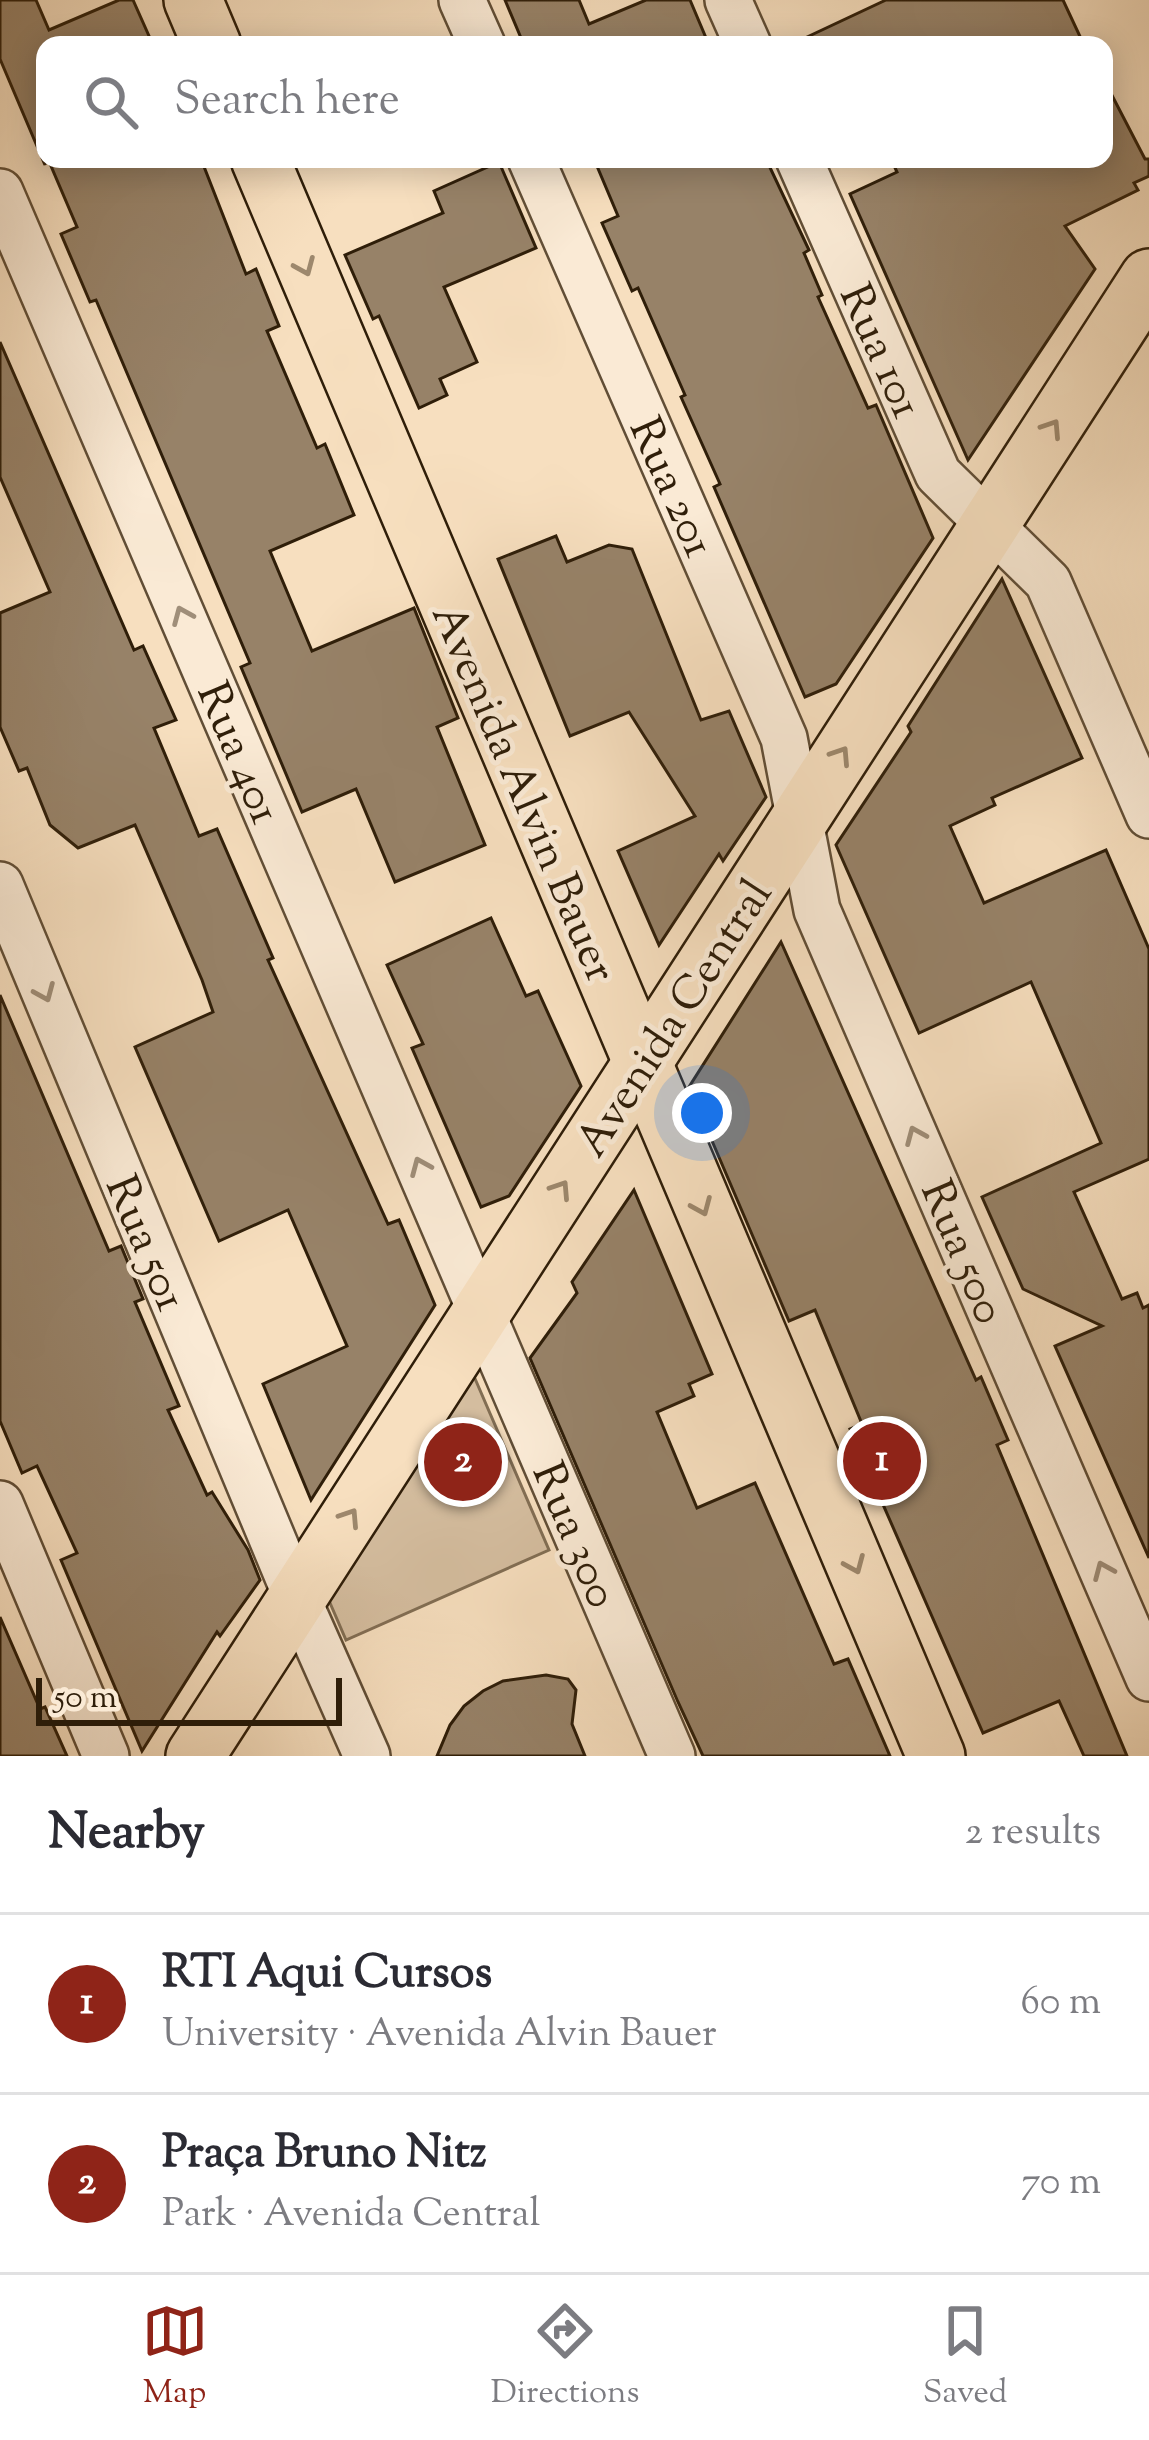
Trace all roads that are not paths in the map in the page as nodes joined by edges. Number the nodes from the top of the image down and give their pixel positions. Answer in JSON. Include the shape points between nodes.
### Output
{"nodes":[{"id":1,"x":193,"y":0,"type":"edge"},
{"id":2,"x":462,"y":0,"type":"edge"},
{"id":3,"x":728,"y":0,"type":"edge"},
{"id":4,"x":208,"y":36,"type":"edge"},
{"id":5,"x":478,"y":36,"type":"edge"},
{"id":6,"x":744,"y":36,"type":"edge"},
{"id":7,"x":264,"y":168,"type":"edge"},
{"id":8,"x":536,"y":168,"type":"edge"},
{"id":9,"x":803,"y":168,"type":"edge"},
{"id":10,"x":0,"y":192,"type":"edge"},
{"id":11,"x":1149,"y":278,"type":"edge"},
{"id":12,"x":989,"y":525,"type":"junction"},
{"id":13,"x":1149,"y":815,"type":"edge"},
{"id":14,"x":800,"y":819,"type":"junction"},
{"id":15,"x":0,"y":886,"type":"edge"},
{"id":16,"x":641,"y":1064,"type":"junction"},
{"id":17,"x":482,"y":1312,"type":"junction"},
{"id":18,"x":0,"y":1504,"type":"edge"},
{"id":19,"x":297,"y":1598,"type":"junction"},
{"id":20,"x":1149,"y":1678,"type":"edge"},
{"id":21,"x":106,"y":1756,"type":"edge"},
{"id":22,"x":195,"y":1756,"type":"edge"},
{"id":23,"x":367,"y":1756,"type":"edge"},
{"id":24,"x":673,"y":1756,"type":"edge"},
{"id":25,"x":936,"y":1756,"type":"edge"}],
"edges":[{"from":1,"to":4,"type":"main road"},
{"from":2,"to":5,"type":"street"},
{"from":3,"to":6,"type":"street"},
{"from":7,"to":16,"type":"main road","name":"Avenida Alvin Bauer","one_way":true},
{"from":8,"to":14,"type":"street","name":"Rua 201","via":[[784,738]]},
{"from":9,"to":12,"type":"street","name":"Rua 101","via":[[938,474]]},
{"from":17,"to":10,"type":"street","name":"Rua 401","one_way":true},
{"from":12,"to":11,"type":"main road","name":"Avenida Central","one_way":true},
{"from":12,"to":13,"type":"street","name":"Rua 101","via":[[1048,582]]},
{"from":14,"to":12,"type":"main road","name":"Avenida Central","one_way":true},
{"from":14,"to":16,"type":"main road","name":"Avenida Central"},
{"from":20,"to":14,"type":"street","name":"Rua 500","one_way":true,"via":[[817,910]]},
{"from":15,"to":19,"type":"street","name":"Rua 501","one_way":true},
{"from":17,"to":16,"type":"main road","name":"Avenida Central","one_way":true},
{"from":16,"to":25,"type":"main road","name":"Avenida Alvin Bauer","one_way":true},
{"from":19,"to":17,"type":"main road","name":"Avenida Central","one_way":true},
{"from":17,"to":24,"type":"street","name":"Rua 300"},
{"from":18,"to":21,"type":"street"},
{"from":19,"to":22,"type":"main road","name":"Avenida Central"},
{"from":19,"to":23,"type":"street","name":"Rua 501"}]}
